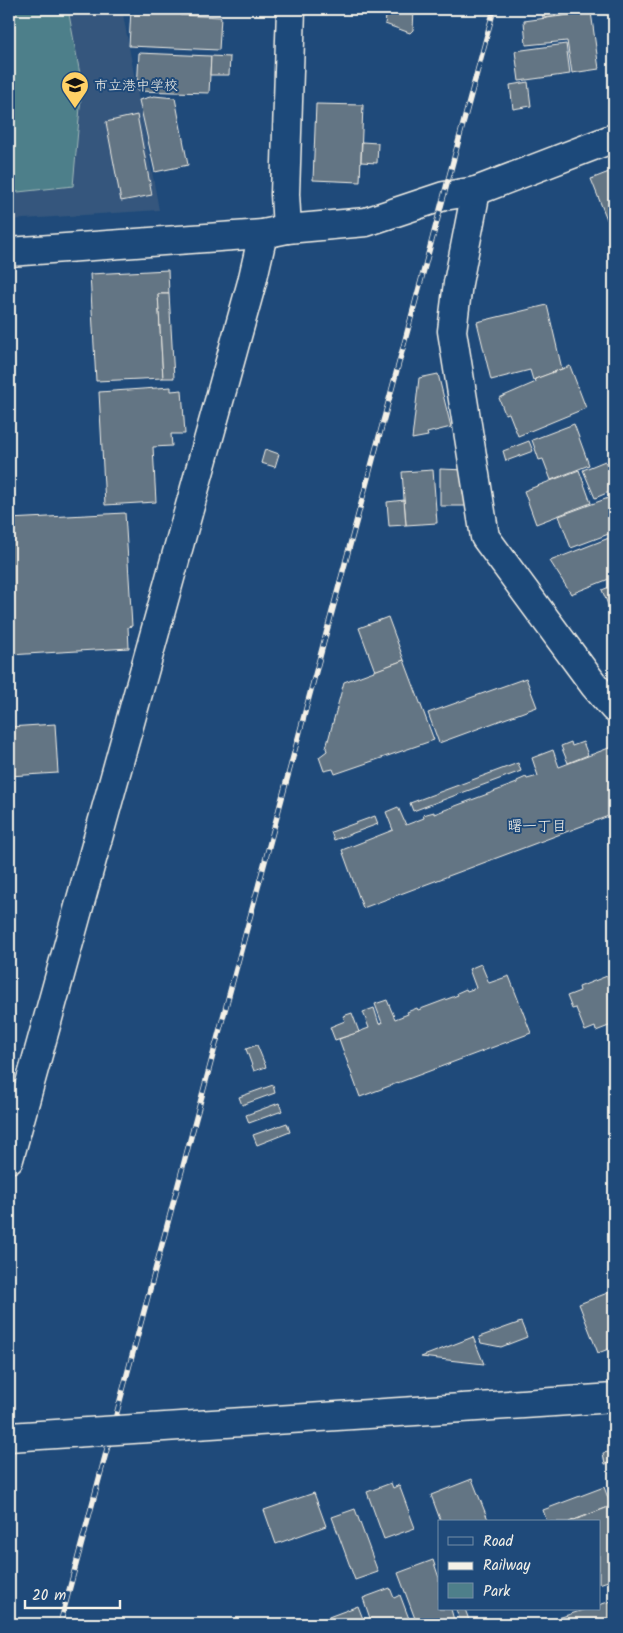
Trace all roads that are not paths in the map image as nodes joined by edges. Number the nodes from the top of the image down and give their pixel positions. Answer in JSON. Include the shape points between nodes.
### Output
{"nodes":[{"id":1,"x":285,"y":12,"type":"edge"},
{"id":2,"x":614,"y":138,"type":"edge"},
{"id":3,"x":476,"y":191,"type":"junction"},
{"id":4,"x":275,"y":231,"type":"junction"},
{"id":5,"x":9,"y":252,"type":"edge"},
{"id":6,"x":614,"y":708,"type":"edge"},
{"id":7,"x":9,"y":1159,"type":"edge"},
{"id":8,"x":614,"y":1398,"type":"edge"},
{"id":9,"x":9,"y":1437,"type":"edge"}],
"edges":[{"from":1,"to":4,"type":"street","via":[[286,194]]},
{"from":2,"to":3,"type":"street"},
{"from":3,"to":4,"type":"street","via":[[444,196],[366,222]]},
{"from":3,"to":6,"type":"street","via":[[452,332],[485,537]]},
{"from":4,"to":5,"type":"street"},
{"from":4,"to":7,"type":"street","via":[[252,282]]},
{"from":8,"to":9,"type":"street","bridge":true}]}
